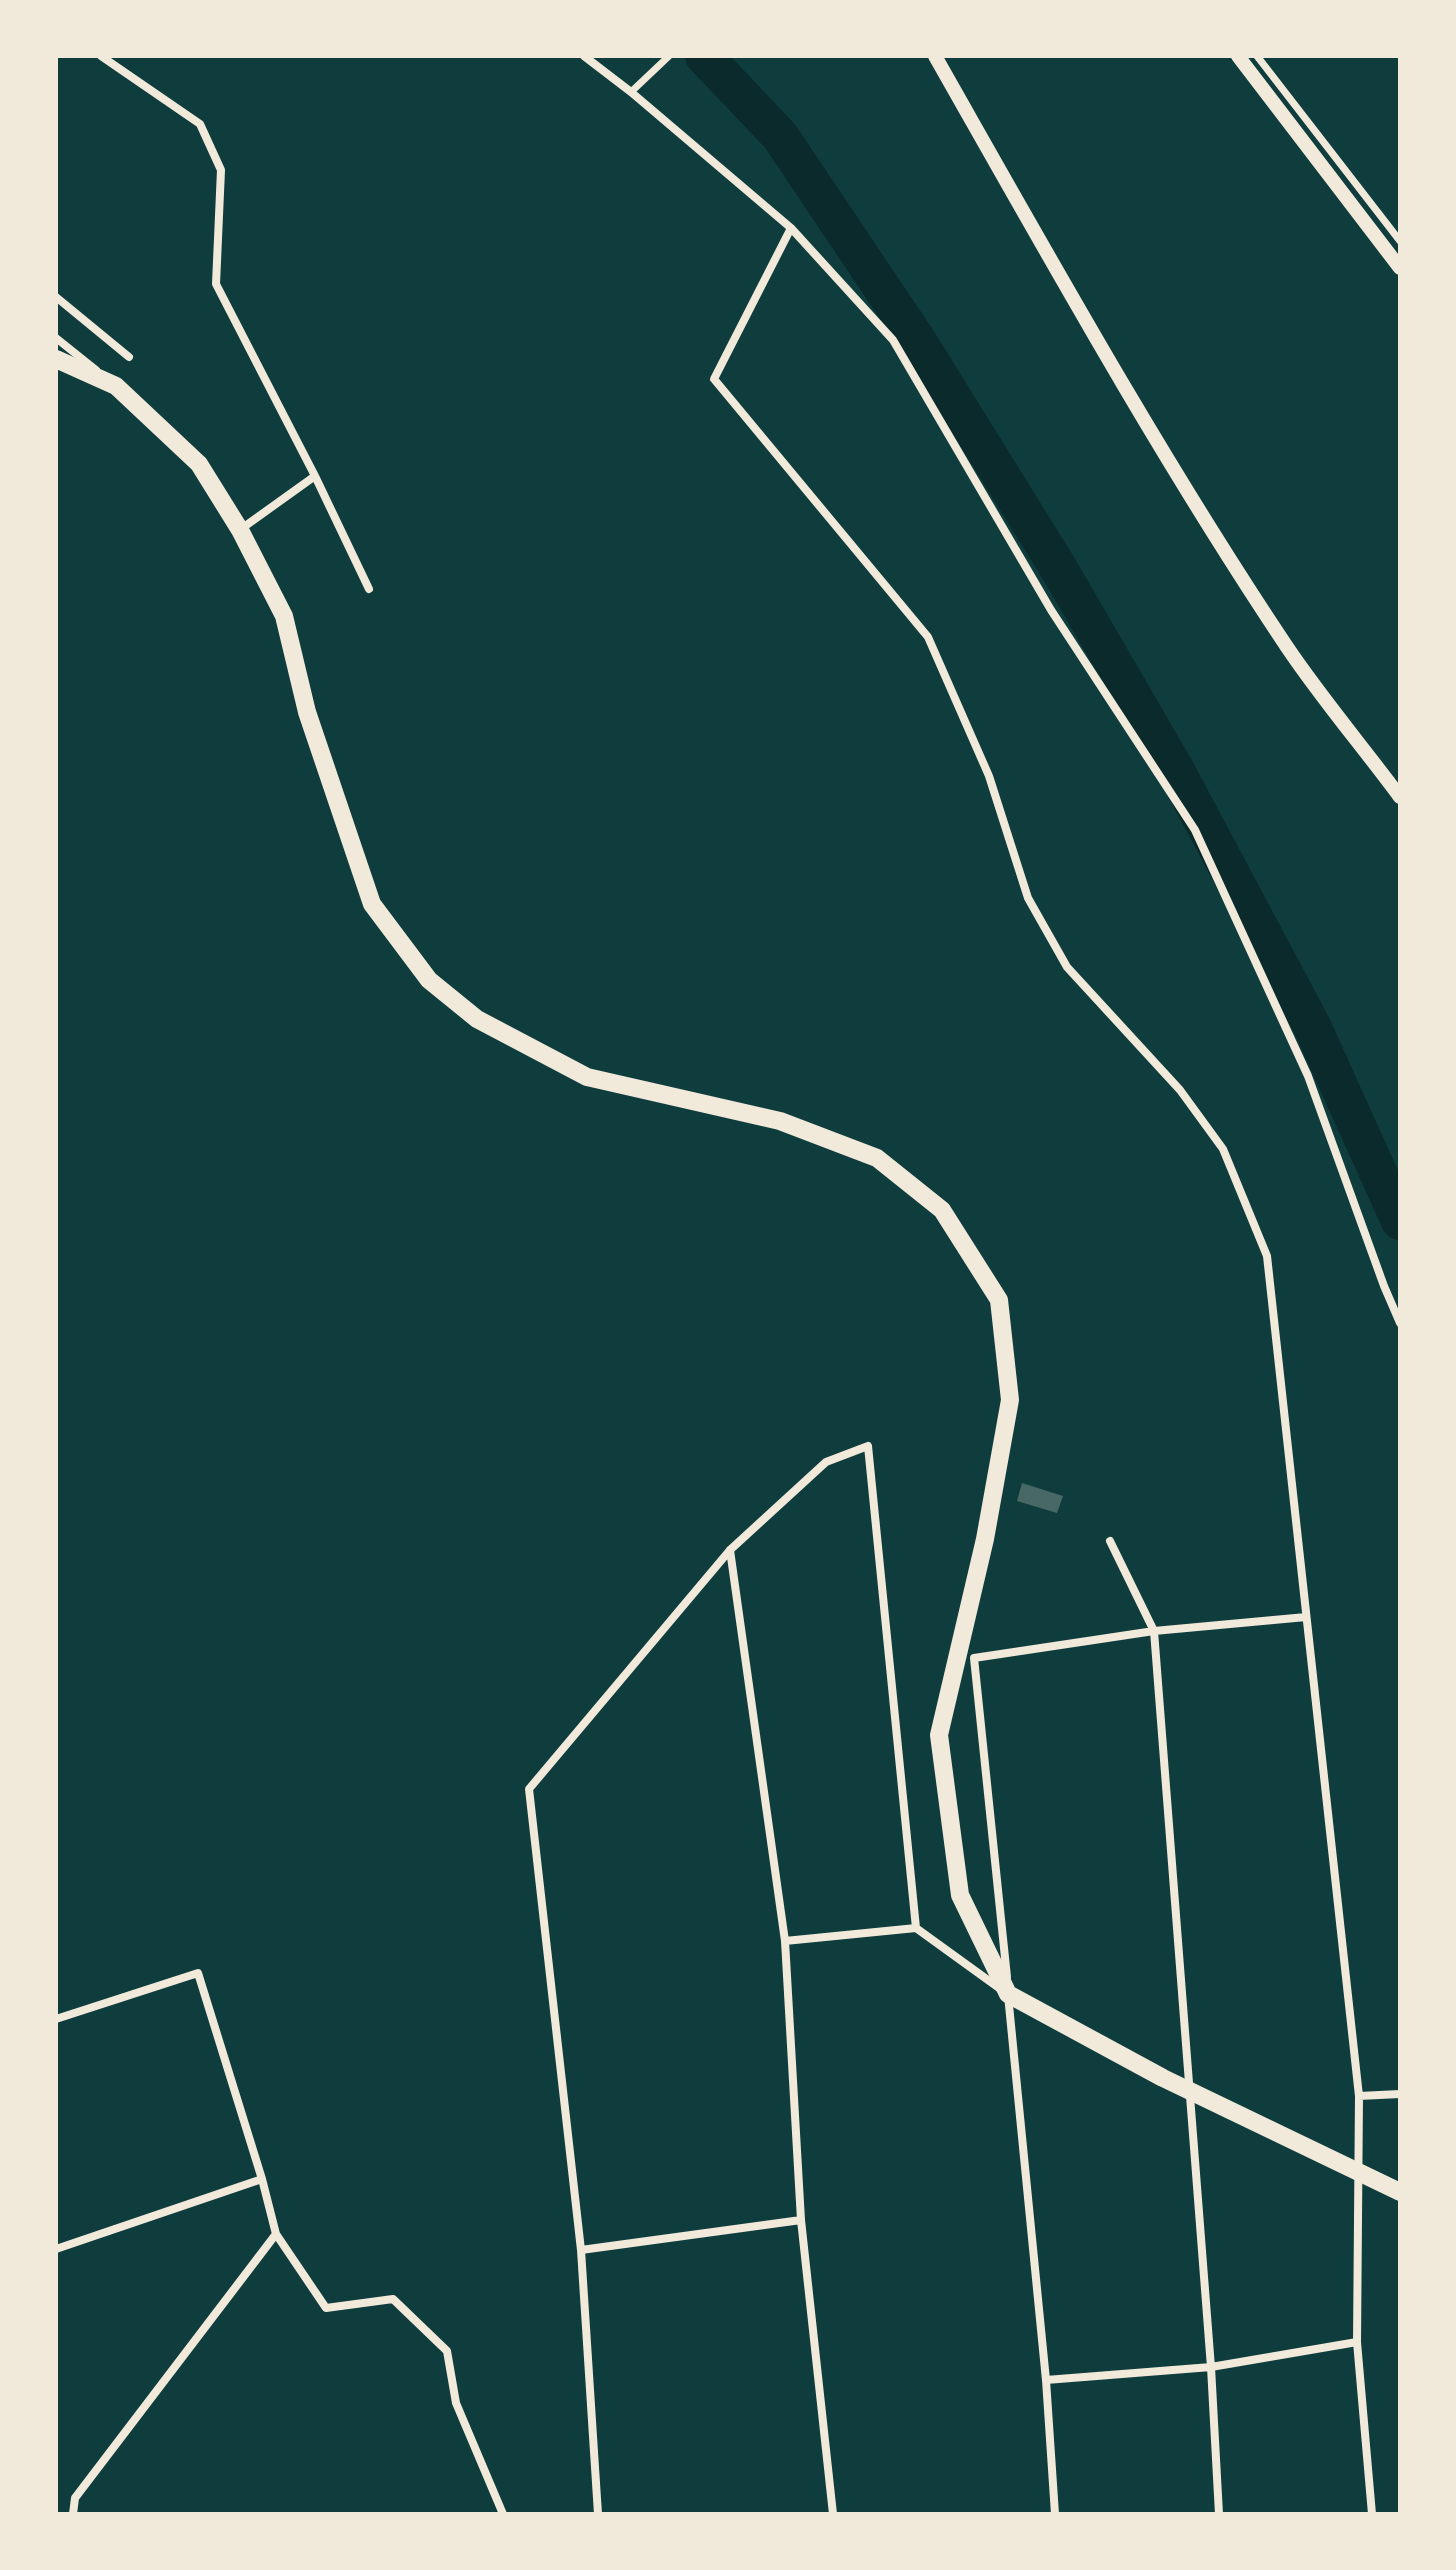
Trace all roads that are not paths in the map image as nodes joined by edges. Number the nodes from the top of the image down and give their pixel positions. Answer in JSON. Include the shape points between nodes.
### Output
{"nodes":[{"id":1,"x":101,"y":56,"type":"edge"},
{"id":2,"x":584,"y":56,"type":"edge"},
{"id":3,"x":669,"y":56,"type":"edge"},
{"id":4,"x":935,"y":56,"type":"edge"},
{"id":5,"x":1238,"y":56,"type":"edge"},
{"id":6,"x":1257,"y":56,"type":"edge"},
{"id":7,"x":631,"y":92,"type":"junction"},
{"id":8,"x":791,"y":228,"type":"junction"},
{"id":9,"x":1400,"y":241,"type":"edge"},
{"id":10,"x":1400,"y":268,"type":"edge"},
{"id":11,"x":56,"y":297,"type":"edge"},
{"id":12,"x":56,"y":338,"type":"edge"},
{"id":13,"x":129,"y":357,"type":"dead end"},
{"id":14,"x":56,"y":359,"type":"edge"},
{"id":15,"x":116,"y":386,"type":"junction"},
{"id":16,"x":315,"y":476,"type":"junction"},
{"id":17,"x":240,"y":530,"type":"junction"},
{"id":18,"x":369,"y":589,"type":"dead end"},
{"id":19,"x":1400,"y":797,"type":"edge"},
{"id":20,"x":1400,"y":1323,"type":"edge"},
{"id":21,"x":1110,"y":1541,"type":"dead end"},
{"id":22,"x":730,"y":1550,"type":"junction"},
{"id":23,"x":1306,"y":1617,"type":"junction"},
{"id":24,"x":1154,"y":1631,"type":"junction"},
{"id":25,"x":916,"y":1928,"type":"junction"},
{"id":26,"x":785,"y":1941,"type":"junction"},
{"id":27,"x":1008,"y":1994,"type":"junction"},
{"id":28,"x":56,"y":2019,"type":"edge"},
{"id":29,"x":1400,"y":2094,"type":"edge"},
{"id":30,"x":1359,"y":2096,"type":"junction"},
{"id":31,"x":262,"y":2179,"type":"junction"},
{"id":32,"x":1400,"y":2192,"type":"edge"},
{"id":33,"x":801,"y":2220,"type":"junction"},
{"id":34,"x":276,"y":2234,"type":"junction"},
{"id":35,"x":56,"y":2249,"type":"edge"},
{"id":36,"x":581,"y":2250,"type":"junction"},
{"id":37,"x":1357,"y":2342,"type":"junction"},
{"id":38,"x":1211,"y":2367,"type":"junction"},
{"id":39,"x":1046,"y":2380,"type":"junction"},
{"id":40,"x":73,"y":2514,"type":"edge"},
{"id":41,"x":503,"y":2514,"type":"edge"},
{"id":42,"x":598,"y":2514,"type":"edge"},
{"id":43,"x":833,"y":2514,"type":"edge"},
{"id":44,"x":1055,"y":2514,"type":"edge"},
{"id":45,"x":1219,"y":2514,"type":"edge"},
{"id":46,"x":1372,"y":2514,"type":"edge"}],
"edges":[{"from":1,"to":16,"type":"street","via":[[200,124],[221,170],[216,284]]},
{"from":2,"to":7,"type":"street"},
{"from":3,"to":7,"type":"street"},
{"from":4,"to":19,"type":"street","via":[[1222,547],[1289,651]]},
{"from":5,"to":10,"type":"street"},
{"from":6,"to":9,"type":"street"},
{"from":7,"to":8,"type":"street"},
{"from":8,"to":20,"type":"street","via":[[893,340],[1051,610],[1195,830],[1308,1076]]},
{"from":8,"to":23,"type":"street","via":[[714,379],[928,637],[989,776],[1028,898],[1067,967],[1180,1090],[1223,1149],[1267,1256]]},
{"from":11,"to":13,"type":"street"},
{"from":12,"to":15,"type":"street"},
{"from":14,"to":15,"type":"main road"},
{"from":15,"to":17,"type":"main road","via":[[199,464]]},
{"from":16,"to":17,"type":"street"},
{"from":16,"to":18,"type":"street"},
{"from":17,"to":27,"type":"main road","via":[[284,616],[307,712],[372,904],[429,980],[477,1019],[587,1077],[780,1121],[877,1158],[942,1210],[999,1300],[1010,1400],[985,1539],[939,1735],[960,1895]]},
{"from":21,"to":24,"type":"street"},
{"from":22,"to":25,"type":"street","via":[[826,1462],[868,1446]]},
{"from":22,"to":26,"type":"street"},
{"from":22,"to":36,"type":"street","via":[[529,1789]]},
{"from":23,"to":24,"type":"street"},
{"from":23,"to":30,"type":"street"},
{"from":24,"to":27,"type":"street","via":[[974,1658]]},
{"from":24,"to":38,"type":"street"},
{"from":25,"to":26,"type":"street"},
{"from":25,"to":27,"type":"street"},
{"from":26,"to":33,"type":"street"},
{"from":27,"to":32,"type":"main road","via":[[1163,2078]]},
{"from":27,"to":39,"type":"street"},
{"from":28,"to":31,"type":"street","via":[[198,1973]]},
{"from":29,"to":30,"type":"street"},
{"from":30,"to":37,"type":"street"},
{"from":31,"to":34,"type":"street"},
{"from":31,"to":35,"type":"street"},
{"from":33,"to":36,"type":"street"},
{"from":33,"to":43,"type":"street"},
{"from":34,"to":40,"type":"street","via":[[75,2498]]},
{"from":34,"to":41,"type":"street","via":[[326,2308],[393,2299],[447,2351],[456,2403]]},
{"from":36,"to":42,"type":"street"},
{"from":37,"to":38,"type":"street"},
{"from":37,"to":46,"type":"street"},
{"from":38,"to":39,"type":"street"},
{"from":38,"to":45,"type":"street"},
{"from":39,"to":44,"type":"street"}]}
